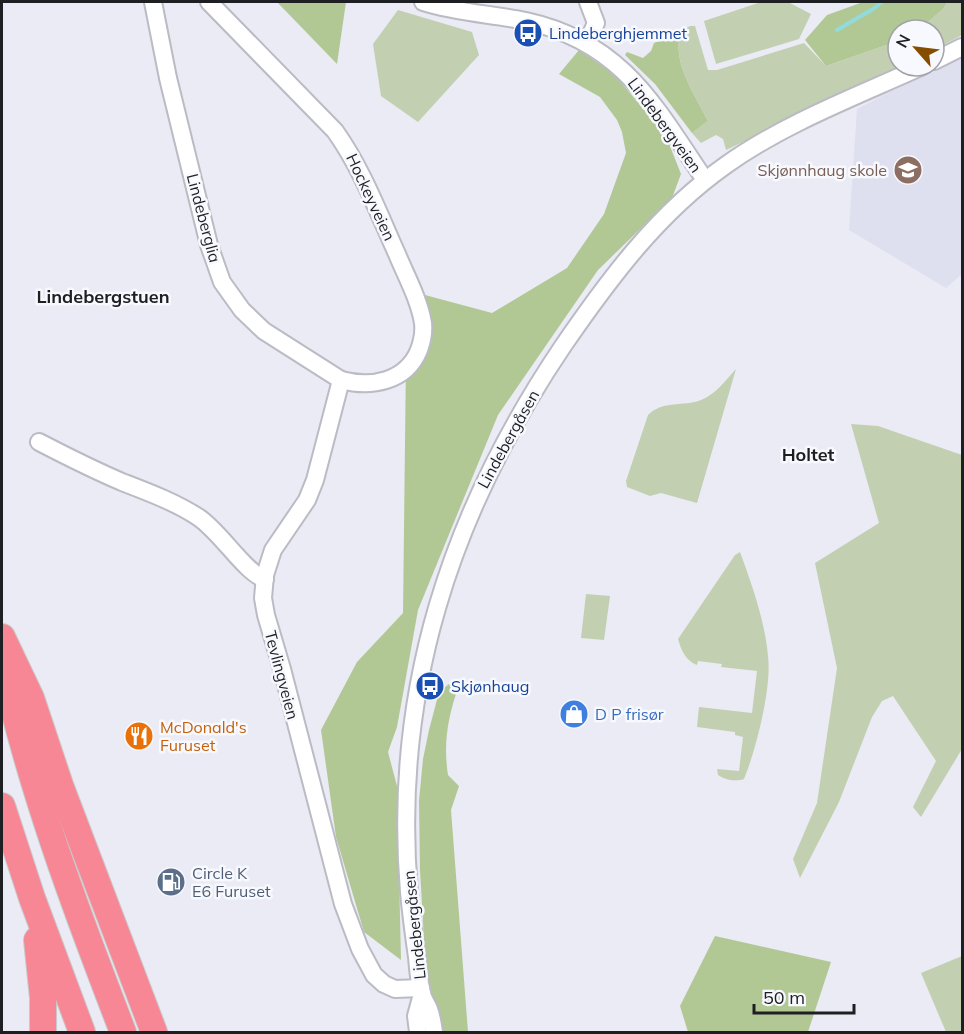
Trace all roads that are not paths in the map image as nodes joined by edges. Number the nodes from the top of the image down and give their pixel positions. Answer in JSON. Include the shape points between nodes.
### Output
{"nodes":[{"id":1,"x":153,"y":2,"type":"edge"},
{"id":2,"x":209,"y":2,"type":"edge"},
{"id":3,"x":423,"y":2,"type":"edge"},
{"id":4,"x":588,"y":2,"type":"edge"},
{"id":5,"x":587,"y":43,"type":"junction"},
{"id":6,"x":963,"y":46,"type":"edge"},
{"id":7,"x":946,"y":55,"type":"edge"},
{"id":8,"x":897,"y":78,"type":"edge"},
{"id":9,"x":705,"y":180,"type":"junction"},
{"id":10,"x":341,"y":380,"type":"junction"},
{"id":11,"x":39,"y":442,"type":"dead end"},
{"id":12,"x":265,"y":579,"type":"junction"},
{"id":13,"x":2,"y":637,"type":"edge"},
{"id":14,"x":2,"y":658,"type":"edge"},
{"id":15,"x":2,"y":806,"type":"edge"},
{"id":16,"x":32,"y":898,"type":"junction"},
{"id":17,"x":421,"y":991,"type":"junction"},
{"id":18,"x":43,"y":1022,"type":"edge"},
{"id":19,"x":82,"y":1032,"type":"edge"},
{"id":20,"x":123,"y":1032,"type":"edge"},
{"id":21,"x":154,"y":1032,"type":"edge"},
{"id":22,"x":418,"y":1032,"type":"edge"},
{"id":23,"x":434,"y":1032,"type":"edge"}],
"edges":[{"from":1,"to":10,"type":"street","name":"Lindeberglia","via":[[209,245],[222,282],[264,332]]},
{"from":2,"to":10,"type":"street","name":"Hockeyveien","via":[[336,130],[359,168],[414,294],[423,332],[419,349],[407,368],[393,378],[374,383]]},
{"from":3,"to":5,"type":"street","name":"Lindebergveien","via":[[540,25]]},
{"from":4,"to":5,"type":"street","via":[[596,23]]},
{"from":5,"to":9,"type":"street","name":"Lindebergveien","via":[[614,61],[649,98]]},
{"from":6,"to":7,"type":"street"},
{"from":8,"to":9,"type":"street","name":"Lindebergåsen","via":[[772,137]]},
{"from":9,"to":17,"type":"street","name":"Lindebergåsen","via":[[635,248],[551,364],[486,478],[445,578],[425,651],[410,738],[406,801],[409,887]]},
{"from":10,"to":12,"type":"street","via":[[315,480],[307,500],[273,550]]},
{"from":11,"to":12,"type":"street","via":[[182,507],[217,531],[253,574]]},
{"from":12,"to":17,"type":"street","name":"Tevlingveien","via":[[266,615],[346,913],[378,980],[395,989]]},
{"from":13,"to":21,"type":"highway","via":[[31,698]]},
{"from":14,"to":20,"type":"highway","via":[[20,737],[50,836]]},
{"from":15,"to":16,"type":"highway"},
{"from":16,"to":18,"type":"highway"},
{"from":16,"to":19,"type":"highway"},
{"from":17,"to":22,"type":"street","name":"Lindebergåsen","via":[[416,1016]]},
{"from":17,"to":23,"type":"street","name":"Lindebergåsen"}]}
